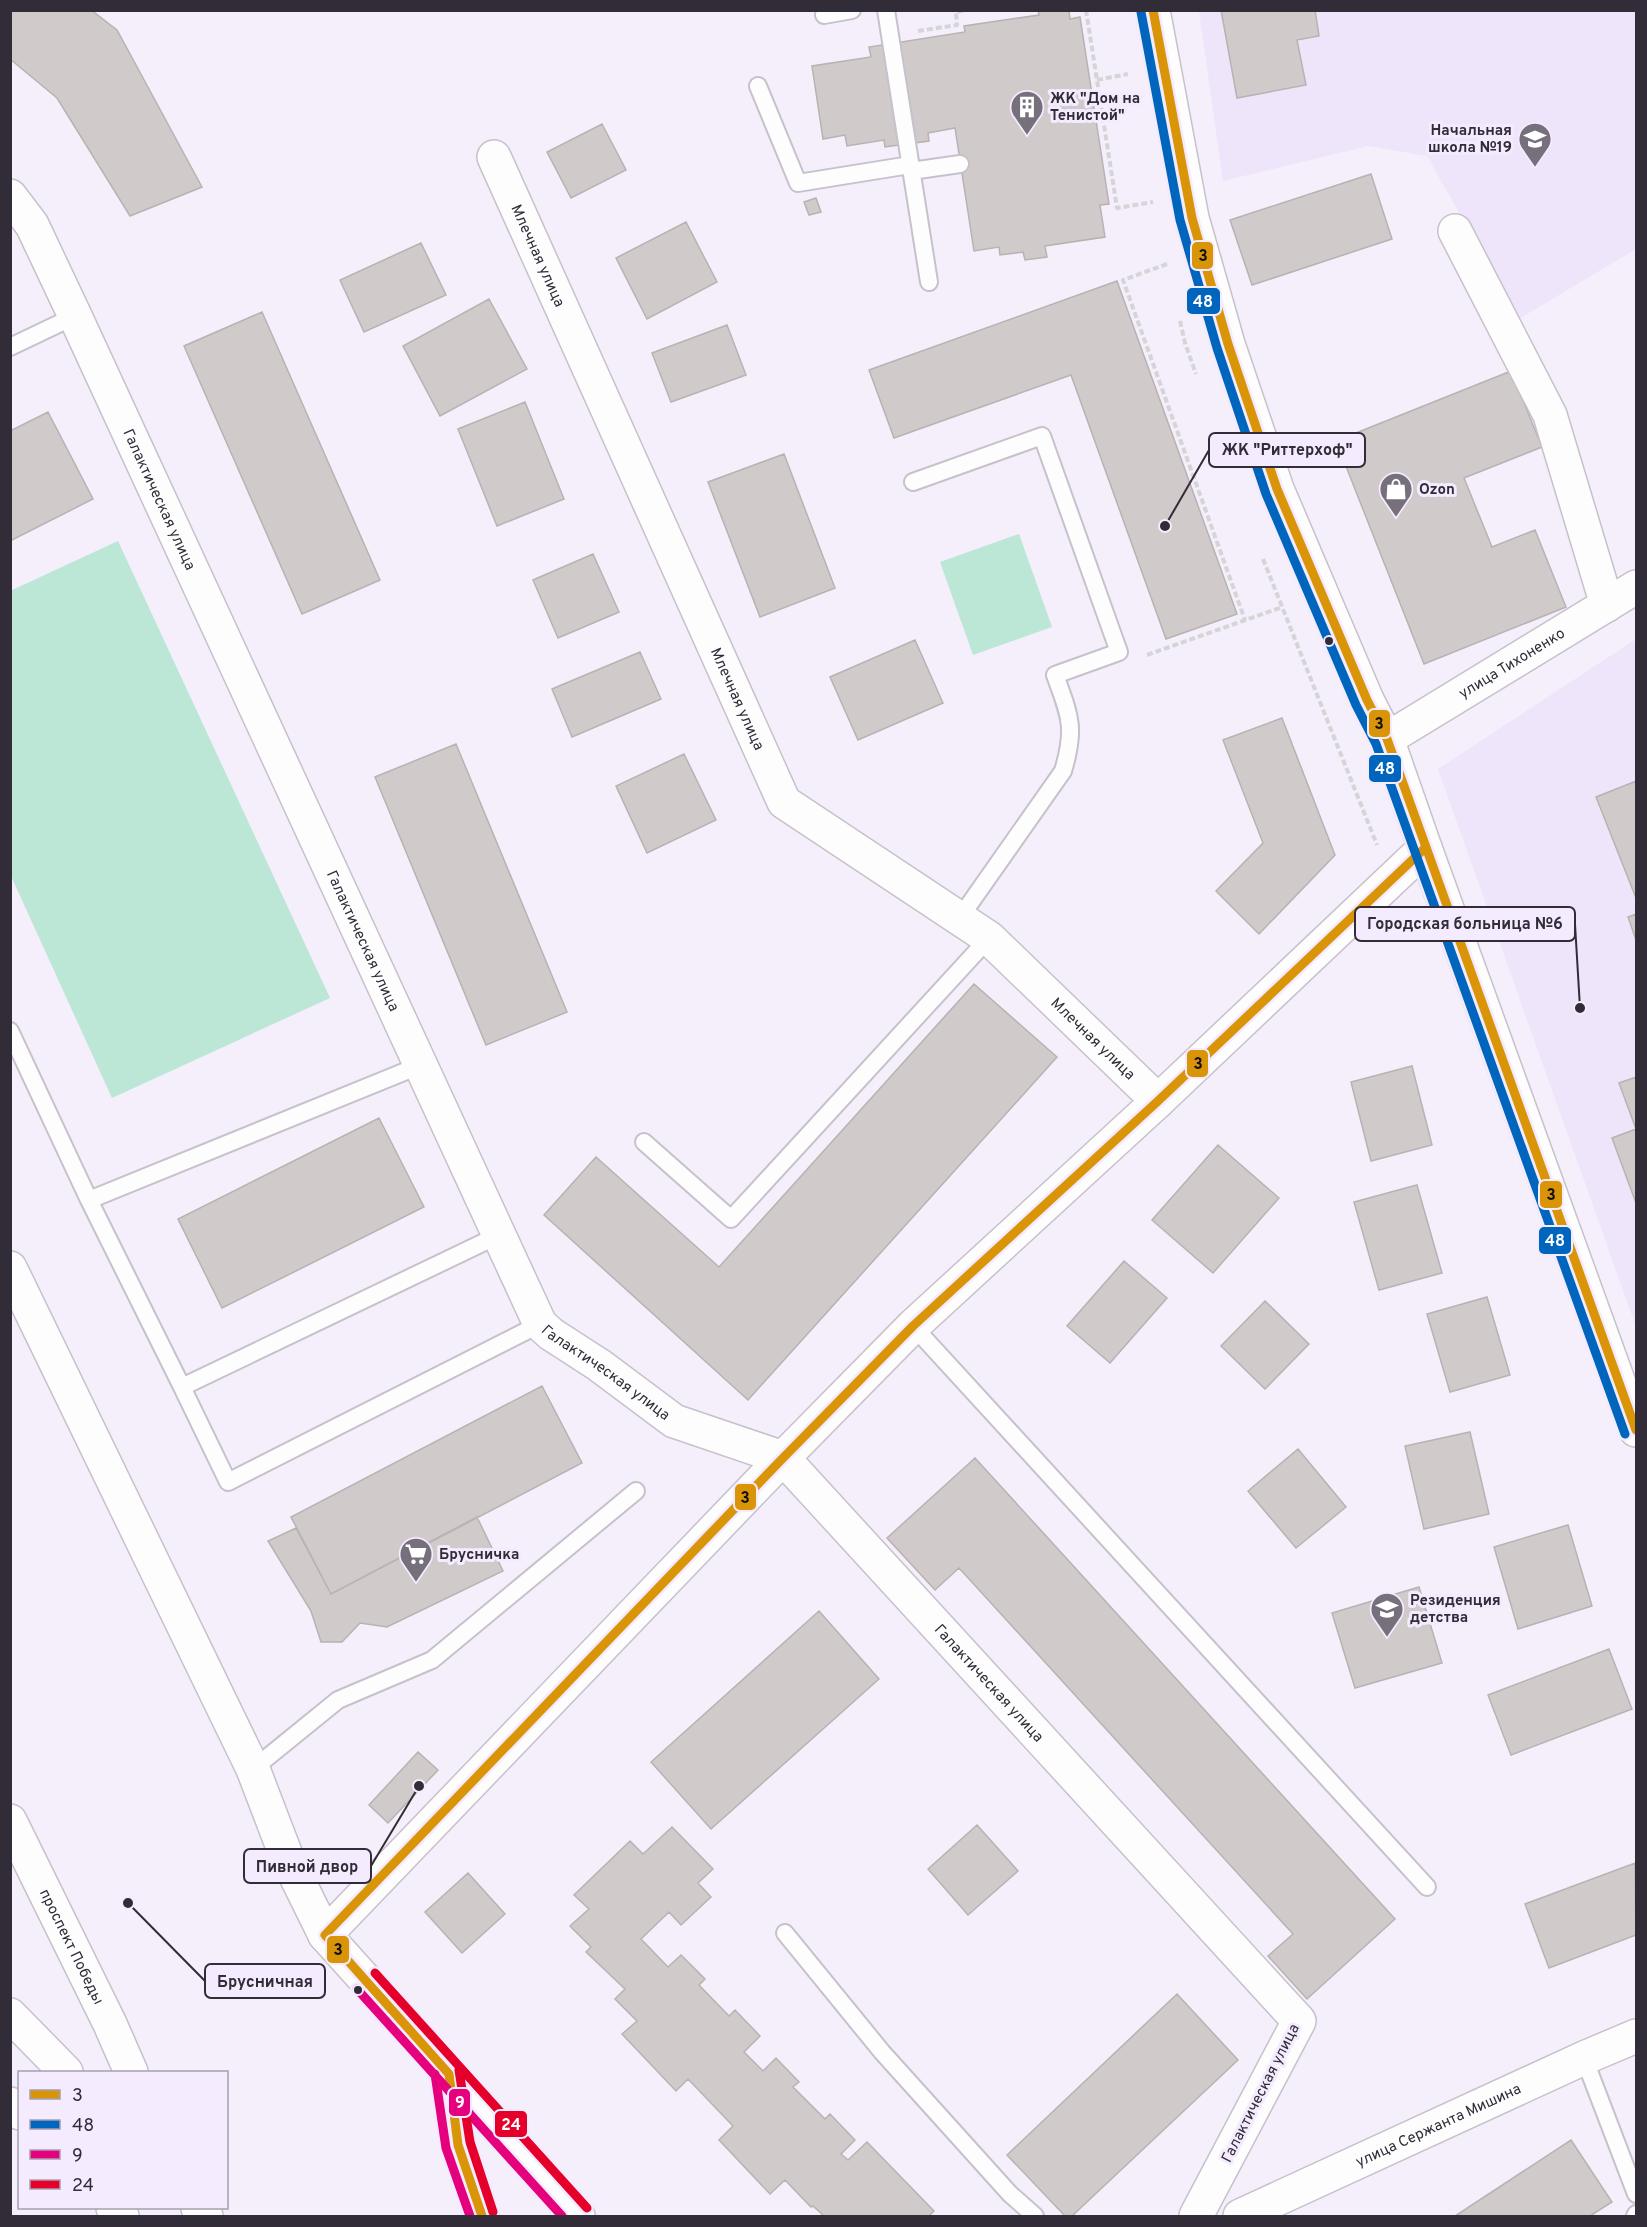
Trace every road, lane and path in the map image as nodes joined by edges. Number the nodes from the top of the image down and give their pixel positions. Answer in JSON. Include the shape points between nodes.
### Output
{"nodes":[{"id":1,"x":852,"y":10,"type":"edge"},
{"id":2,"x":886,"y":10,"type":"edge"},
{"id":3,"x":965,"y":10,"type":"edge"},
{"id":4,"x":1086,"y":10,"type":"edge"},
{"id":5,"x":1153,"y":10,"type":"edge"},
{"id":6,"x":824,"y":15,"type":"dead end"},
{"id":7,"x":890,"y":36,"type":"junction"},
{"id":8,"x":1135,"y":73,"type":"dead end"},
{"id":9,"x":1096,"y":80,"type":"junction"},
{"id":10,"x":758,"y":86,"type":"dead end"},
{"id":11,"x":494,"y":157,"type":"dead end"},
{"id":12,"x":960,"y":164,"type":"dead end"},
{"id":13,"x":911,"y":168,"type":"junction"},
{"id":14,"x":10,"y":196,"type":"edge"},
{"id":15,"x":1158,"y":202,"type":"dead end"},
{"id":16,"x":1455,"y":231,"type":"dead end"},
{"id":17,"x":1168,"y":264,"type":"dead end"},
{"id":18,"x":929,"y":282,"type":"dead end"},
{"id":19,"x":75,"y":316,"type":"junction"},
{"id":20,"x":10,"y":347,"type":"edge"},
{"id":21,"x":914,"y":483,"type":"dead end"},
{"id":22,"x":1636,"y":587,"type":"edge"},
{"id":23,"x":1607,"y":605,"type":"junction"},
{"id":24,"x":1282,"y":607,"type":"dead end"},
{"id":25,"x":1245,"y":620,"type":"junction"},
{"id":26,"x":1119,"y":652,"type":"junction"},
{"id":27,"x":1387,"y":739,"type":"junction"},
{"id":28,"x":1425,"y":848,"type":"junction"},
{"id":29,"x":959,"y":919,"type":"junction"},
{"id":30,"x":989,"y":938,"type":"junction"},
{"id":31,"x":10,"y":1031,"type":"edge"},
{"id":32,"x":421,"y":1065,"type":"junction"},
{"id":33,"x":1158,"y":1101,"type":"junction"},
{"id":34,"x":644,"y":1142,"type":"dead end"},
{"id":35,"x":89,"y":1200,"type":"junction"},
{"id":36,"x":499,"y":1235,"type":"junction"},
{"id":37,"x":10,"y":1268,"type":"edge"},
{"id":38,"x":540,"y":1324,"type":"junction"},
{"id":39,"x":913,"y":1326,"type":"junction"},
{"id":40,"x":182,"y":1387,"type":"junction"},
{"id":41,"x":1636,"y":1430,"type":"edge"},
{"id":42,"x":783,"y":1458,"type":"junction"},
{"id":43,"x":636,"y":1491,"type":"dead end"},
{"id":44,"x":253,"y":1769,"type":"junction"},
{"id":45,"x":10,"y":1821,"type":"edge"},
{"id":46,"x":1427,"y":1887,"type":"dead end"},
{"id":47,"x":785,"y":1933,"type":"dead end"},
{"id":48,"x":325,"y":1935,"type":"junction"},
{"id":49,"x":10,"y":2015,"type":"edge"},
{"id":50,"x":1636,"y":2036,"type":"edge"},
{"id":51,"x":1584,"y":2058,"type":"junction"},
{"id":52,"x":64,"y":2071,"type":"edge"},
{"id":53,"x":130,"y":2071,"type":"edge"},
{"id":54,"x":449,"y":2074,"type":"junction"},
{"id":55,"x":1636,"y":2194,"type":"edge"},
{"id":56,"x":482,"y":2217,"type":"edge"},
{"id":57,"x":578,"y":2217,"type":"edge"},
{"id":58,"x":1035,"y":2217,"type":"edge"},
{"id":59,"x":1196,"y":2217,"type":"edge"},
{"id":60,"x":1240,"y":2217,"type":"edge"}],
"edges":[{"from":1,"to":6,"type":"lane"},
{"from":2,"to":7,"type":"lane"},
{"from":3,"to":7,"type":"path","via":[[956,12],[957,25]]},
{"from":4,"to":9,"type":"path"},
{"from":5,"to":27,"type":"street","via":[[1192,218],[1228,344],[1277,489]]},
{"from":7,"to":13,"type":"lane"},
{"from":8,"to":9,"type":"path"},
{"from":9,"to":15,"type":"path","via":[[1117,208]]},
{"from":10,"to":13,"type":"lane","via":[[798,183]]},
{"from":11,"to":29,"type":"street","name":"Млечная улица","via":[[784,802]]},
{"from":12,"to":13,"type":"lane"},
{"from":13,"to":18,"type":"lane"},
{"from":14,"to":19,"type":"street","name":"Галактическая улица","via":[[32,225]]},
{"from":16,"to":23,"type":"street","via":[[1551,415]]},
{"from":17,"to":25,"type":"path","via":[[1123,280]]},
{"from":19,"to":20,"type":"lane"},
{"from":19,"to":32,"type":"street","name":"Галактическая улица"},
{"from":21,"to":26,"type":"lane","via":[[1042,436]]},
{"from":22,"to":23,"type":"street","name":"улица Тихоненко"},
{"from":23,"to":27,"type":"street","name":"улица Тихоненко"},
{"from":24,"to":25,"type":"path"},
{"from":25,"to":26,"type":"path","via":[[1124,663]]},
{"from":26,"to":29,"type":"lane","via":[[1055,675],[1071,718],[1070,748],[1063,771]]},
{"from":27,"to":28,"type":"street"},
{"from":28,"to":33,"type":"street"},
{"from":28,"to":41,"type":"street"},
{"from":29,"to":30,"type":"street","name":"Млечная улица"},
{"from":30,"to":33,"type":"street","name":"Млечная улица"},
{"from":30,"to":34,"type":"lane","via":[[731,1219]]},
{"from":31,"to":35,"type":"lane"},
{"from":32,"to":35,"type":"lane"},
{"from":32,"to":36,"type":"street","name":"Галактическая улица"},
{"from":33,"to":39,"type":"street"},
{"from":35,"to":40,"type":"lane"},
{"from":36,"to":38,"type":"street","name":"Галактическая улица"},
{"from":36,"to":40,"type":"lane"},
{"from":37,"to":44,"type":"street"},
{"from":38,"to":40,"type":"lane","via":[[228,1482]]},
{"from":38,"to":42,"type":"street","name":"Галактическая улица","via":[[674,1421]]},
{"from":39,"to":42,"type":"street"},
{"from":39,"to":46,"type":"lane"},
{"from":42,"to":48,"type":"street"},
{"from":42,"to":59,"type":"street","name":"Галактическая улица","via":[[1299,2020]]},
{"from":43,"to":44,"type":"lane","via":[[432,1659],[338,1700]]},
{"from":44,"to":48,"type":"street","via":[[287,1858]]},
{"from":45,"to":53,"type":"street","name":"проспект Победы"},
{"from":47,"to":58,"type":"lane","via":[[882,2052]]},
{"from":48,"to":54,"type":"street"},
{"from":49,"to":52,"type":"street"},
{"from":50,"to":51,"type":"street","name":"улица Сержанта Мишина"},
{"from":51,"to":55,"type":"lane"},
{"from":51,"to":60,"type":"street","name":"улица Сержанта Мишина"},
{"from":54,"to":56,"type":"street","via":[[458,2145]]},
{"from":54,"to":57,"type":"street"}]}
